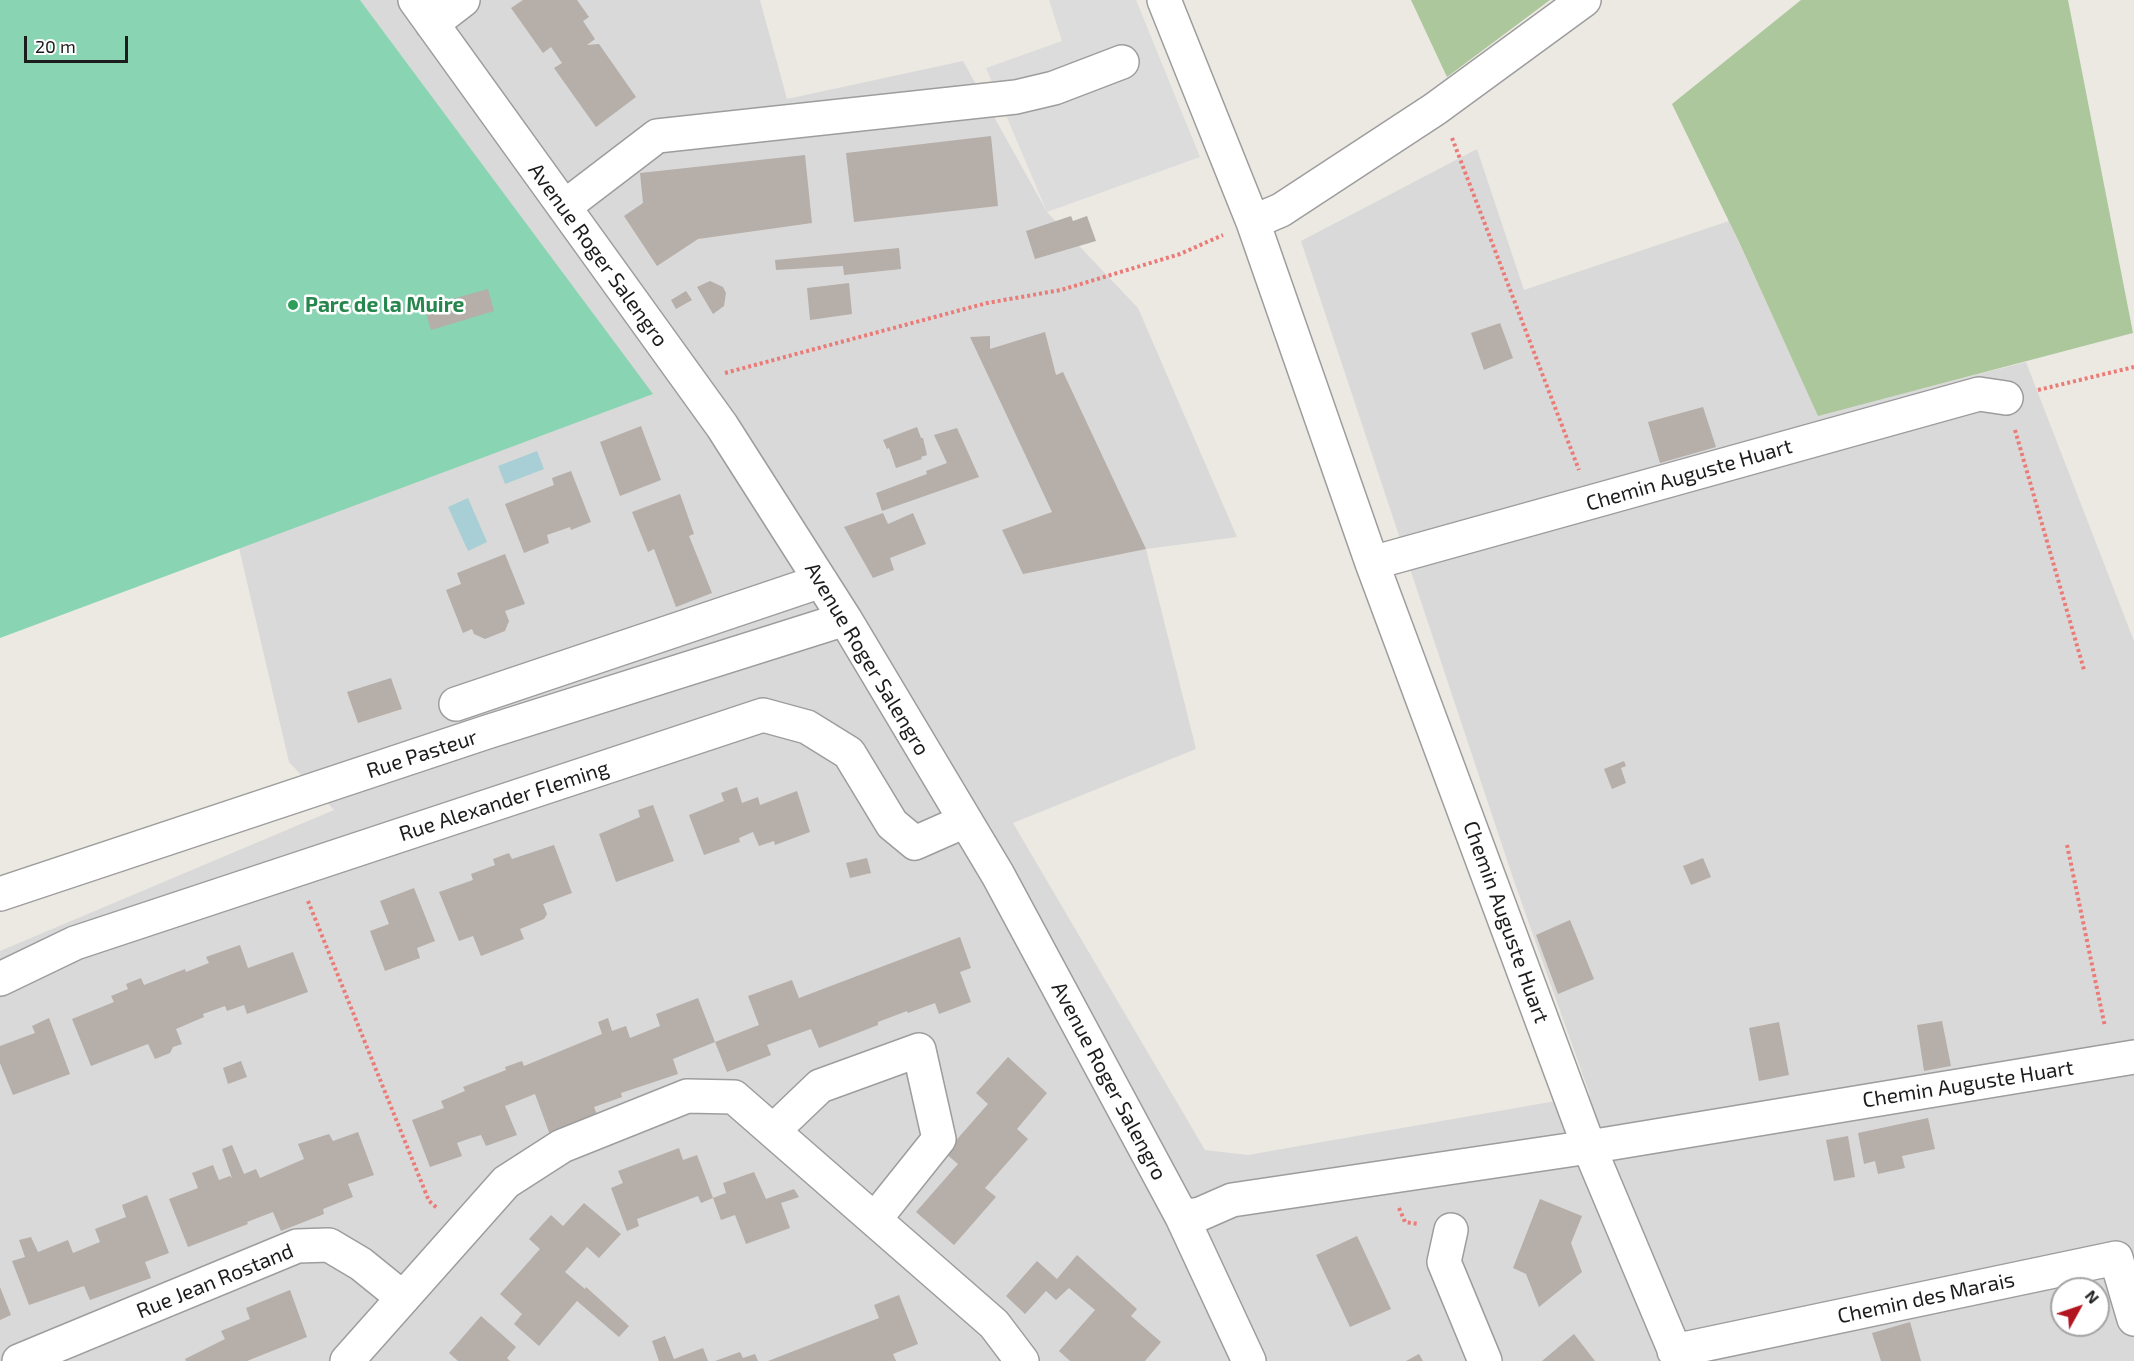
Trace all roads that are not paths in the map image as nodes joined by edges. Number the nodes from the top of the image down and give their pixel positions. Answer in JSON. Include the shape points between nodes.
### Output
{"nodes":[{"id":1,"x":463,"y":0,"type":"edge"},
{"id":2,"x":1164,"y":0,"type":"edge"},
{"id":3,"x":1584,"y":0,"type":"edge"},
{"id":4,"x":423,"y":12,"type":"edge"},
{"id":5,"x":1122,"y":62,"type":"dead end"},
{"id":6,"x":564,"y":207,"type":"junction"},
{"id":7,"x":1253,"y":222,"type":"junction"},
{"id":8,"x":2006,"y":398,"type":"road end"},
{"id":9,"x":1372,"y":563,"type":"junction"},
{"id":10,"x":821,"y":581,"type":"junction"},
{"id":11,"x":845,"y":619,"type":"junction"},
{"id":12,"x":520,"y":682,"type":"junction"},
{"id":13,"x":456,"y":704,"type":"dead end"},
{"id":14,"x":531,"y":718,"type":"junction"},
{"id":15,"x":964,"y":821,"type":"junction"},
{"id":16,"x":0,"y":894,"type":"edge"},
{"id":17,"x":0,"y":979,"type":"edge"},
{"id":18,"x":2123,"y":1059,"type":"edge"},
{"id":19,"x":774,"y":1130,"type":"junction"},
{"id":20,"x":1589,"y":1146,"type":"junction"},
{"id":21,"x":1182,"y":1217,"type":"junction"},
{"id":22,"x":875,"y":1219,"type":"junction"},
{"id":23,"x":1451,"y":1230,"type":"road end"},
{"id":24,"x":403,"y":1298,"type":"junction"},
{"id":25,"x":2134,"y":1319,"type":"edge"},
{"id":26,"x":1676,"y":1356,"type":"edge"},
{"id":27,"x":1012,"y":1358,"type":"edge"},
{"id":28,"x":19,"y":1361,"type":"edge"},
{"id":29,"x":347,"y":1361,"type":"edge"},
{"id":30,"x":1249,"y":1361,"type":"edge"},
{"id":31,"x":1485,"y":1361,"type":"edge"}],
"edges":[{"from":1,"to":4,"type":"street"},
{"from":2,"to":7,"type":"street","name":"Chemin Auguste Huart"},
{"from":3,"to":7,"type":"street","via":[[1439,106],[1281,210]]},
{"from":4,"to":6,"type":"street","name":"Avenue Roger Salengro"},
{"from":5,"to":6,"type":"street","via":[[1054,88],[1016,97],[657,136]]},
{"from":6,"to":10,"type":"street","name":"Avenue Roger Salengro","via":[[722,426]]},
{"from":7,"to":9,"type":"street","name":"Chemin Auguste Huart"},
{"from":8,"to":9,"type":"street","name":"Chemin Auguste Huart","via":[[1979,394]]},
{"from":9,"to":20,"type":"street","name":"Chemin Auguste Huart"},
{"from":10,"to":11,"type":"street","name":"Avenue Roger Salengro"},
{"from":10,"to":12,"type":"street","name":"Rue Pasteur"},
{"from":11,"to":14,"type":"street","name":"Rue Pasteur"},
{"from":11,"to":15,"type":"street","name":"Avenue Roger Salengro"},
{"from":12,"to":13,"type":"street","name":"Rue Pasteur"},
{"from":12,"to":14,"type":"street"},
{"from":14,"to":16,"type":"street","name":"Rue Pasteur"},
{"from":15,"to":17,"type":"street","name":"Rue Alexander Fleming","via":[[915,843],[892,824],[849,753],[807,727],[763,715],[75,944]]},
{"from":15,"to":21,"type":"street","name":"Avenue Roger Salengro","via":[[998,875]]},
{"from":18,"to":20,"type":"street","name":"Chemin Auguste Huart"},
{"from":19,"to":22,"type":"street"},
{"from":19,"to":22,"type":"street","via":[[820,1086],[919,1050],[939,1139]]},
{"from":19,"to":24,"type":"street","via":[[734,1097],[687,1096],[562,1146],[506,1182]]},
{"from":20,"to":21,"type":"street","name":"Chemin Auguste Huart","via":[[1232,1200]]},
{"from":20,"to":26,"type":"street","name":"Chemin des Marais"},
{"from":21,"to":30,"type":"street","name":"Avenue Roger Salengro"},
{"from":22,"to":27,"type":"street","via":[[993,1324]]},
{"from":23,"to":31,"type":"street","via":[[1444,1262]]},
{"from":24,"to":28,"type":"street","name":"Rue Jean Rostand","via":[[361,1264],[329,1245],[297,1246]]},
{"from":24,"to":29,"type":"street"},
{"from":25,"to":26,"type":"street","name":"Chemin des Marais","via":[[2116,1258]]}]}
